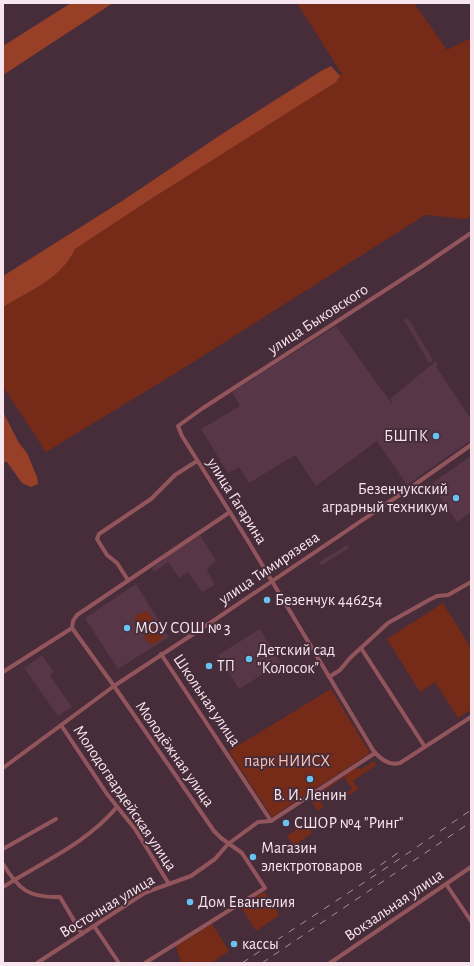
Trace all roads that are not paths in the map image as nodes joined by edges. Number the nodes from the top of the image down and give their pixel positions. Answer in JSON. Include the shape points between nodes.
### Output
{"nodes":[{"id":1,"x":471,"y":233,"type":"edge"},
{"id":2,"x":178,"y":426,"type":"joint"},
{"id":3,"x":471,"y":444,"type":"edge"},
{"id":4,"x":197,"y":461,"type":"junction"},
{"id":5,"x":230,"y":512,"type":"junction"},
{"id":6,"x":128,"y":580,"type":"junction"},
{"id":7,"x":272,"y":581,"type":"junction"},
{"id":8,"x":471,"y":582,"type":"edge"},
{"id":9,"x":72,"y":628,"type":"junction"},
{"id":10,"x":361,"y":648,"type":"junction"},
{"id":11,"x":162,"y":654,"type":"junction"},
{"id":12,"x":3,"y":672,"type":"edge"},
{"id":13,"x":329,"y":677,"type":"junction"},
{"id":14,"x":114,"y":686,"type":"junction"},
{"id":15,"x":471,"y":717,"type":"edge"},
{"id":16,"x":61,"y":725,"type":"junction"},
{"id":17,"x":424,"y":747,"type":"junction"},
{"id":18,"x":375,"y":753,"type":"junction"},
{"id":19,"x":3,"y":768,"type":"edge"},
{"id":20,"x":117,"y":807,"type":"junction"},
{"id":21,"x":56,"y":819,"type":"dead end"},
{"id":22,"x":271,"y":821,"type":"junction"},
{"id":23,"x":228,"y":844,"type":"junction"},
{"id":24,"x":3,"y":849,"type":"edge"},
{"id":25,"x":3,"y":864,"type":"edge"},
{"id":26,"x":471,"y":867,"type":"edge"},
{"id":27,"x":13,"y":881,"type":"junction"},
{"id":28,"x":169,"y":884,"type":"junction"},
{"id":29,"x":446,"y":884,"type":"junction"},
{"id":30,"x":3,"y":887,"type":"edge"},
{"id":31,"x":471,"y":920,"type":"edge"},
{"id":32,"x":94,"y":926,"type":"junction"},
{"id":33,"x":82,"y":934,"type":"junction"},
{"id":34,"x":37,"y":963,"type":"edge"},
{"id":35,"x":119,"y":963,"type":"edge"},
{"id":36,"x":145,"y":963,"type":"edge"},
{"id":37,"x":330,"y":963,"type":"edge"}],
"edges":[{"from":1,"to":2,"type":"street","name":"улица Быковского"},
{"from":2,"to":4,"type":"street","name":"улица Гагарина"},
{"from":3,"to":7,"type":"street","name":"улица Тимирязева","via":[[408,490]]},
{"from":4,"to":5,"type":"street","name":"улица Гагарина"},
{"from":4,"to":6,"type":"street","via":[[175,475],[151,499],[97,536],[107,555],[117,563]]},
{"from":5,"to":6,"type":"street"},
{"from":5,"to":7,"type":"street","name":"улица Гагарина"},
{"from":6,"to":9,"type":"street","via":[[77,614]]},
{"from":7,"to":11,"type":"street","name":"улица Тимирязева"},
{"from":7,"to":13,"type":"street","name":"улица Гагарина"},
{"from":8,"to":10,"type":"street","via":[[448,595],[437,596],[388,623]]},
{"from":9,"to":12,"type":"street"},
{"from":9,"to":14,"type":"street","name":"Молодёжная улица"},
{"from":10,"to":13,"type":"street","via":[[340,670]]},
{"from":10,"to":17,"type":"street"},
{"from":11,"to":14,"type":"street","name":"улица Тимирязева"},
{"from":11,"to":22,"type":"street","name":"Школьная улица"},
{"from":13,"to":18,"type":"street","name":"улица Гагарина"},
{"from":14,"to":16,"type":"street","name":"улица Тимирязева"},
{"from":14,"to":23,"type":"street","name":"Молодёжная улица","via":[[214,831]]},
{"from":15,"to":17,"type":"street"},
{"from":16,"to":19,"type":"street","name":"улица Тимирязева"},
{"from":16,"to":20,"type":"street","name":"Молодогвардейская улица"},
{"from":17,"to":18,"type":"street","via":[[397,764],[384,761]]},
{"from":18,"to":22,"type":"street","name":"Восточная улица"},
{"from":20,"to":27,"type":"street","via":[[101,823],[61,853]]},
{"from":20,"to":28,"type":"street","name":"Молодогвардейская улица","via":[[135,829]]},
{"from":21,"to":24,"type":"street"},
{"from":22,"to":23,"type":"street","name":"Восточная улица","via":[[258,822]]},
{"from":23,"to":28,"type":"street","name":"Восточная улица","via":[[215,859],[196,873]]},
{"from":23,"to":36,"type":"street","name":"Молодёжная улица","via":[[242,853],[265,888]]},
{"from":25,"to":27,"type":"street"},
{"from":26,"to":29,"type":"street","name":"Вокзальная улица"},
{"from":27,"to":30,"type":"street"},
{"from":27,"to":33,"type":"street","via":[[24,891],[51,898],[60,897]]},
{"from":28,"to":32,"type":"street","name":"Восточная улица","via":[[143,894]]},
{"from":29,"to":31,"type":"street"},
{"from":29,"to":37,"type":"street","name":"Вокзальная улица"},
{"from":32,"to":33,"type":"street","name":"Восточная улица"},
{"from":32,"to":35,"type":"street"},
{"from":33,"to":34,"type":"street","name":"Восточная улица"}]}
